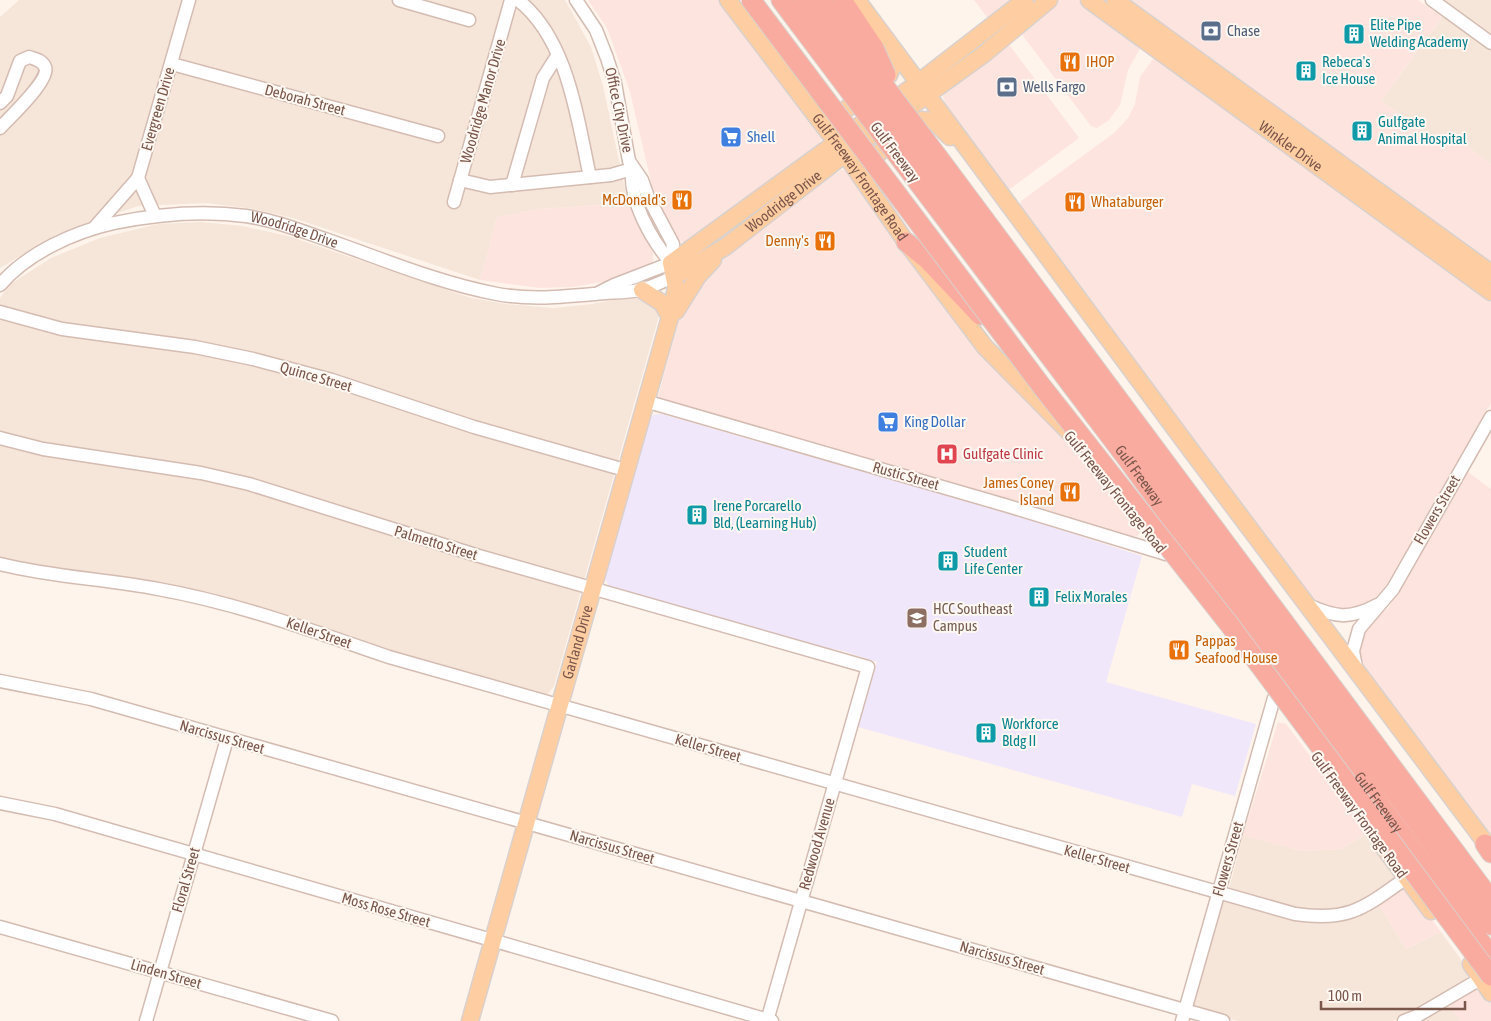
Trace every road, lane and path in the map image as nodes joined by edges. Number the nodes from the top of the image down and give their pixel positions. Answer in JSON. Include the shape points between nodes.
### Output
{"nodes":[{"id":1,"x":189,"y":0,"type":"edge"},
{"id":2,"x":399,"y":0,"type":"edge"},
{"id":3,"x":511,"y":0,"type":"edge"},
{"id":4,"x":518,"y":0,"type":"edge"},
{"id":5,"x":576,"y":0,"type":"edge"},
{"id":6,"x":728,"y":0,"type":"edge"},
{"id":7,"x":751,"y":0,"type":"edge"},
{"id":8,"x":781,"y":0,"type":"edge"},
{"id":9,"x":803,"y":0,"type":"edge"},
{"id":10,"x":858,"y":0,"type":"edge"},
{"id":11,"x":1025,"y":0,"type":"edge"},
{"id":12,"x":1049,"y":0,"type":"edge"},
{"id":13,"x":1089,"y":0,"type":"edge"},
{"id":14,"x":1115,"y":0,"type":"edge"},
{"id":15,"x":1432,"y":0,"type":"edge"},
{"id":16,"x":827,"y":2,"type":"edge"},
{"id":17,"x":469,"y":20,"type":"dead end"},
{"id":18,"x":1154,"y":39,"type":"junction"},
{"id":19,"x":1491,"y":42,"type":"edge"},
{"id":20,"x":861,"y":55,"type":"junction"},
{"id":21,"x":557,"y":56,"type":"junction"},
{"id":22,"x":1186,"y":62,"type":"junction"},
{"id":23,"x":172,"y":64,"type":"junction"},
{"id":24,"x":779,"y":65,"type":"junction"},
{"id":25,"x":1203,"y":84,"type":"junction"},
{"id":26,"x":924,"y":88,"type":"junction"},
{"id":27,"x":1248,"y":98,"type":"junction"},
{"id":28,"x":0,"y":104,"type":"edge"},
{"id":29,"x":0,"y":128,"type":"edge"},
{"id":30,"x":438,"y":136,"type":"dead end"},
{"id":31,"x":1304,"y":147,"type":"junction"},
{"id":32,"x":840,"y":148,"type":"junction"},
{"id":33,"x":926,"y":167,"type":"junction"},
{"id":34,"x":632,"y":169,"type":"junction"},
{"id":35,"x":590,"y":177,"type":"junction"},
{"id":36,"x":138,"y":178,"type":"junction"},
{"id":37,"x":460,"y":180,"type":"junction"},
{"id":38,"x":512,"y":185,"type":"junction"},
{"id":39,"x":1003,"y":196,"type":"junction"},
{"id":40,"x":454,"y":202,"type":"dead end"},
{"id":41,"x":882,"y":208,"type":"junction"},
{"id":42,"x":154,"y":216,"type":"junction"},
{"id":43,"x":1405,"y":220,"type":"junction"},
{"id":44,"x":95,"y":227,"type":"junction"},
{"id":45,"x":906,"y":242,"type":"junction"},
{"id":46,"x":725,"y":247,"type":"junction"},
{"id":47,"x":673,"y":269,"type":"junction"},
{"id":48,"x":5,"y":272,"type":"edge"},
{"id":49,"x":1491,"y":273,"type":"edge"},
{"id":50,"x":0,"y":285,"type":"edge"},
{"id":51,"x":642,"y":290,"type":"junction"},
{"id":52,"x":1491,"y":292,"type":"edge"},
{"id":53,"x":598,"y":294,"type":"junction"},
{"id":54,"x":0,"y":312,"type":"edge"},
{"id":55,"x":668,"y":321,"type":"junction"},
{"id":56,"x":645,"y":401,"type":"junction"},
{"id":57,"x":1491,"y":417,"type":"edge"},
{"id":58,"x":0,"y":438,"type":"edge"},
{"id":59,"x":1125,"y":456,"type":"junction"},
{"id":60,"x":625,"y":470,"type":"junction"},
{"id":61,"x":1166,"y":554,"type":"junction"},
{"id":62,"x":0,"y":564,"type":"edge"},
{"id":63,"x":593,"y":589,"type":"junction"},
{"id":64,"x":1384,"y":602,"type":"junction"},
{"id":65,"x":1308,"y":605,"type":"junction"},
{"id":66,"x":868,"y":667,"type":"joint"},
{"id":67,"x":1359,"y":674,"type":"junction"},
{"id":68,"x":0,"y":681,"type":"edge"},
{"id":69,"x":1274,"y":698,"type":"junction"},
{"id":70,"x":559,"y":706,"type":"junction"},
{"id":71,"x":227,"y":739,"type":"junction"},
{"id":72,"x":835,"y":784,"type":"junction"},
{"id":73,"x":0,"y":803,"type":"edge"},
{"id":74,"x":526,"y":823,"type":"junction"},
{"id":75,"x":1489,"y":849,"type":"edge"},
{"id":76,"x":194,"y":854,"type":"junction"},
{"id":77,"x":1406,"y":878,"type":"junction"},
{"id":78,"x":1218,"y":894,"type":"junction"},
{"id":79,"x":1491,"y":900,"type":"edge"},
{"id":80,"x":801,"y":901,"type":"junction"},
{"id":81,"x":1491,"y":925,"type":"edge"},
{"id":82,"x":0,"y":927,"type":"edge"},
{"id":83,"x":493,"y":941,"type":"junction"},
{"id":84,"x":1491,"y":956,"type":"edge"},
{"id":85,"x":160,"y":972,"type":"junction"},
{"id":86,"x":1486,"y":977,"type":"edge"},
{"id":87,"x":1491,"y":993,"type":"edge"},
{"id":88,"x":1184,"y":1016,"type":"edge"},
{"id":89,"x":146,"y":1021,"type":"edge"},
{"id":90,"x":332,"y":1021,"type":"edge"},
{"id":91,"x":470,"y":1021,"type":"edge"},
{"id":92,"x":769,"y":1021,"type":"edge"},
{"id":93,"x":1222,"y":1021,"type":"edge"},
{"id":94,"x":1404,"y":1021,"type":"edge"}],
"edges":[{"from":1,"to":23,"type":"street","name":"Evergreen Drive"},
{"from":2,"to":17,"type":"street"},
{"from":3,"to":37,"type":"street","name":"Woodridge Manor Drive"},
{"from":4,"to":21,"type":"street","via":[[544,28]]},
{"from":5,"to":34,"type":"street","name":"Office City Drive","via":[[596,30],[607,58]]},
{"from":6,"to":24,"type":"main road","name":"Gulf Freeway Frontage Road"},
{"from":7,"to":86,"type":"highway","bridge":true,"via":[[1043,388],[1229,624]]},
{"from":8,"to":20,"type":"highway","name":"Gulf Freeway"},
{"from":9,"to":20,"type":"highway","name":"Gulf Freeway"},
{"from":10,"to":20,"type":"main road"},
{"from":11,"to":26,"type":"main road","name":"Woodridge Drive"},
{"from":12,"to":26,"type":"main road","name":"Woodridge Drive","via":[[984,54]]},
{"from":13,"to":18,"type":"main road","name":"Winkler Drive"},
{"from":14,"to":18,"type":"main road","name":"Winkler Drive"},
{"from":15,"to":19,"type":"street"},
{"from":16,"to":20,"type":"highway"},
{"from":18,"to":22,"type":"main road","name":"Winkler Drive"},
{"from":20,"to":24,"type":"main road","via":[[894,62],[889,75],[844,111],[826,108],[792,73]]},
{"from":20,"to":26,"type":"main road"},
{"from":20,"to":33,"type":"highway","name":"Gulf Freeway","bridge":true},
{"from":20,"to":33,"type":"highway","name":"Gulf Freeway","bridge":true,"via":[[903,110]]},
{"from":21,"to":35,"type":"street","via":[[568,78]]},
{"from":21,"to":38,"type":"street","via":[[543,78]]},
{"from":22,"to":25,"type":"main road","name":"Winkler Drive"},
{"from":22,"to":27,"type":"main road","name":"Winkler Drive"},
{"from":23,"to":30,"type":"street","name":"Deborah Street"},
{"from":23,"to":36,"type":"street","name":"Evergreen Drive"},
{"from":24,"to":32,"type":"main road","name":"Gulf Freeway Frontage Road"},
{"from":25,"to":27,"type":"main road","via":[[1225,89],[1243,100]]},
{"from":25,"to":31,"type":"main road","name":"Winkler Drive"},
{"from":26,"to":32,"type":"main road","name":"Woodridge Drive"},
{"from":26,"to":39,"type":"main road"},
{"from":27,"to":31,"type":"main road","name":"Winkler Drive"},
{"from":28,"to":29,"type":"street","via":[[7,96],[20,61],[29,57],[46,67],[46,75],[38,86]]},
{"from":31,"to":43,"type":"main road","name":"Winkler Drive"},
{"from":32,"to":41,"type":"main road","name":"Gulf Freeway Frontage Road"},
{"from":32,"to":46,"type":"main road","name":"Woodridge Drive"},
{"from":32,"to":47,"type":"main road","name":"Woodridge Drive","via":[[728,223]]},
{"from":33,"to":59,"type":"highway","name":"Gulf Freeway"},
{"from":33,"to":79,"type":"highway","name":"Gulf Freeway"},
{"from":33,"to":81,"type":"highway","name":"Gulf Freeway"},
{"from":34,"to":35,"type":"street"},
{"from":34,"to":47,"type":"street","name":"Office City Drive","via":[[642,180],[673,244]]},
{"from":35,"to":38,"type":"street"},
{"from":36,"to":42,"type":"street"},
{"from":36,"to":44,"type":"street"},
{"from":37,"to":38,"type":"street","via":[[482,186]]},
{"from":37,"to":40,"type":"street","name":"Woodridge Manor Drive"},
{"from":39,"to":41,"type":"main road","via":[[994,191],[943,128],[934,121],[921,120],[872,161],[870,176],[882,200]]},
{"from":39,"to":65,"type":"main road"},
{"from":41,"to":45,"type":"main road","name":"Gulf Freeway Frontage Road"},
{"from":42,"to":44,"type":"street","name":"Woodridge Drive"},
{"from":42,"to":53,"type":"street","name":"Woodridge Drive","via":[[211,213],[278,223],[452,283],[499,295],[551,298]]},
{"from":43,"to":49,"type":"main road","name":"Winkler Drive"},
{"from":43,"to":52,"type":"main road","name":"Winkler Drive"},
{"from":44,"to":48,"type":"street","name":"Woodridge Drive"},
{"from":45,"to":59,"type":"highway","via":[[928,260],[1095,437]]},
{"from":45,"to":61,"type":"main road","name":"Gulf Freeway Frontage Road","via":[[985,347],[1083,448]]},
{"from":46,"to":47,"type":"main road","name":"Woodridge Drive"},
{"from":46,"to":55,"type":"main road","via":[[698,276]]},
{"from":47,"to":51,"type":"street","name":"Woodridge Drive"},
{"from":47,"to":53,"type":"street","name":"Woodridge Drive","via":[[614,285]]},
{"from":47,"to":55,"type":"main road","name":"Garland Drive","via":[[676,288]]},
{"from":48,"to":50,"type":"street","name":"Woodridge Drive"},
{"from":51,"to":53,"type":"street","name":"Woodridge Drive"},
{"from":51,"to":55,"type":"main road","via":[[662,303]]},
{"from":54,"to":60,"type":"street","name":"Quince Street","via":[[62,329],[195,347],[253,359]]},
{"from":55,"to":56,"type":"main road","name":"Garland Drive"},
{"from":56,"to":60,"type":"main road","name":"Garland Drive"},
{"from":56,"to":61,"type":"street","name":"Rustic Street"},
{"from":57,"to":64,"type":"street","name":"Flowers Street"},
{"from":58,"to":63,"type":"street","name":"Palmetto Street","via":[[43,449],[201,473],[249,484]]},
{"from":59,"to":84,"type":"highway","name":"Gulf Freeway"},
{"from":60,"to":63,"type":"main road","name":"Garland Drive"},
{"from":61,"to":69,"type":"main road","name":"Gulf Freeway Frontage Road"},
{"from":62,"to":70,"type":"street","name":"Keller Street","via":[[215,601],[389,657]]},
{"from":63,"to":66,"type":"street","name":"Palmetto Street"},
{"from":63,"to":70,"type":"main road","name":"Garland Drive"},
{"from":64,"to":65,"type":"street","via":[[1361,613],[1341,616]]},
{"from":64,"to":67,"type":"street","name":"Flowers Street","via":[[1364,622],[1356,637],[1353,657]]},
{"from":65,"to":67,"type":"main road"},
{"from":66,"to":72,"type":"street","name":"Redwood Avenue"},
{"from":67,"to":75,"type":"main road"},
{"from":68,"to":71,"type":"street","name":"Narcissus Street","via":[[91,699]]},
{"from":69,"to":77,"type":"main road","name":"Gulf Freeway Frontage Road"},
{"from":69,"to":78,"type":"street","name":"Flowers Street"},
{"from":70,"to":72,"type":"street","name":"Keller Street"},
{"from":70,"to":74,"type":"main road","name":"Garland Drive"},
{"from":71,"to":74,"type":"street","name":"Narcissus Street"},
{"from":71,"to":76,"type":"street","name":"Floral Street"},
{"from":72,"to":78,"type":"street","name":"Keller Street"},
{"from":72,"to":80,"type":"street","name":"Redwood Avenue"},
{"from":73,"to":76,"type":"street","name":"Moss Rose Street","via":[[54,814]]},
{"from":74,"to":80,"type":"street","name":"Narcissus Street"},
{"from":74,"to":83,"type":"main road","name":"Garland Drive"},
{"from":76,"to":83,"type":"street","name":"Moss Rose Street"},
{"from":76,"to":85,"type":"street","name":"Floral Street"},
{"from":77,"to":78,"type":"street","name":"Keller Street","via":[[1369,905],[1338,916],[1295,914]]},
{"from":77,"to":86,"type":"main road","name":"Gulf Freeway Frontage Road"},
{"from":78,"to":88,"type":"street","name":"Flowers Street"},
{"from":80,"to":88,"type":"street","name":"Narcissus Street"},
{"from":80,"to":92,"type":"street","name":"Redwood Avenue"},
{"from":82,"to":85,"type":"street","name":"Linden Street"},
{"from":83,"to":91,"type":"main road","name":"Garland Drive"},
{"from":83,"to":92,"type":"street","name":"Moss Rose Street"},
{"from":85,"to":89,"type":"street","name":"Floral Street"},
{"from":85,"to":90,"type":"street","name":"Linden Street"},
{"from":86,"to":87,"type":"main road","name":"Gulf Freeway Frontage Road"},
{"from":86,"to":94,"type":"street"},
{"from":88,"to":93,"type":"street","name":"Narcissus Street"}]}
